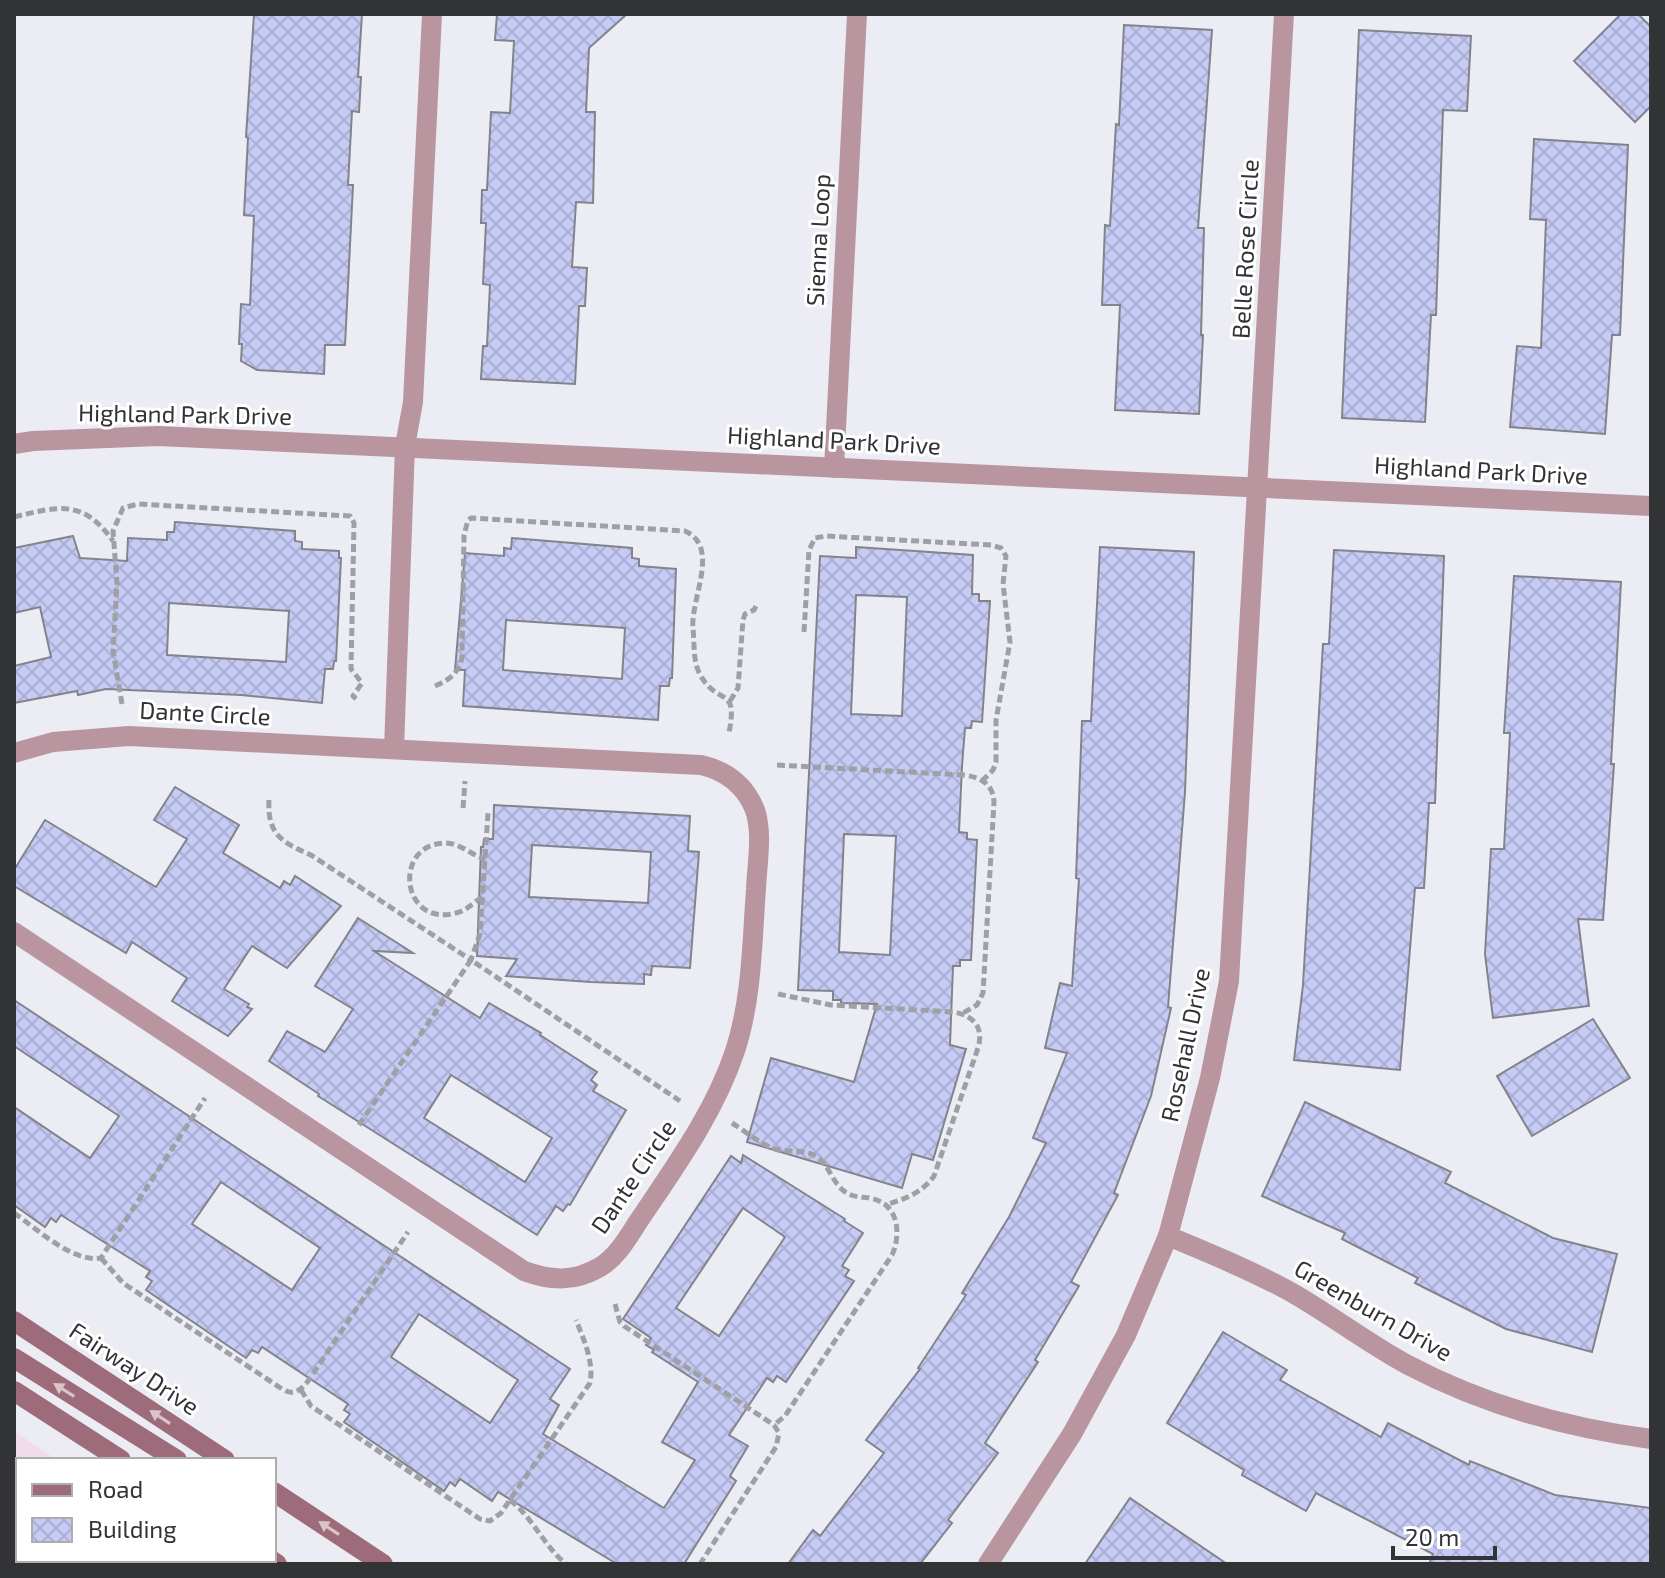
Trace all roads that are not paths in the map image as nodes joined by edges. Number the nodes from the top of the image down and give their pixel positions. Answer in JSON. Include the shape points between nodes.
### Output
{"nodes":[{"id":1,"x":432,"y":14,"type":"edge"},
{"id":2,"x":857,"y":14,"type":"edge"},
{"id":3,"x":1284,"y":14,"type":"edge"},
{"id":4,"x":14,"y":444,"type":"edge"},
{"id":5,"x":405,"y":446,"type":"junction"},
{"id":6,"x":834,"y":468,"type":"junction"},
{"id":7,"x":1258,"y":487,"type":"junction"},
{"id":8,"x":1651,"y":506,"type":"edge"},
{"id":9,"x":394,"y":749,"type":"junction"},
{"id":10,"x":14,"y":753,"type":"edge"},
{"id":11,"x":14,"y":932,"type":"edge"},
{"id":12,"x":1168,"y":1236,"type":"junction"},
{"id":13,"x":14,"y":1321,"type":"edge"},
{"id":14,"x":14,"y":1358,"type":"edge"},
{"id":15,"x":14,"y":1391,"type":"edge"},
{"id":16,"x":1651,"y":1439,"type":"edge"},
{"id":17,"x":118,"y":1458,"type":"edge"},
{"id":18,"x":174,"y":1458,"type":"edge"},
{"id":19,"x":222,"y":1458,"type":"edge"},
{"id":20,"x":276,"y":1493,"type":"edge"},
{"id":21,"x":276,"y":1499,"type":"edge"},
{"id":22,"x":298,"y":1508,"type":"junction"},
{"id":23,"x":383,"y":1564,"type":"edge"},
{"id":24,"x":988,"y":1564,"type":"edge"}],
"edges":[{"from":1,"to":5,"type":"street","via":[[413,402]]},
{"from":2,"to":6,"type":"street","name":"Sienna Loop"},
{"from":3,"to":7,"type":"street","name":"Belle Rose Circle"},
{"from":4,"to":5,"type":"street","name":"Highland Park Drive","via":[[158,436]]},
{"from":5,"to":6,"type":"street","name":"Highland Park Drive"},
{"from":5,"to":9,"type":"street"},
{"from":6,"to":7,"type":"street","name":"Highland Park Drive"},
{"from":7,"to":8,"type":"street","name":"Highland Park Drive"},
{"from":7,"to":12,"type":"street","name":"Rosehall Drive","via":[[1229,981],[1210,1078]]},
{"from":9,"to":10,"type":"street","name":"Dante Circle","via":[[129,736],[53,742]]},
{"from":9,"to":11,"type":"street","name":"Dante Circle","via":[[701,765],[738,783],[754,807],[758,851],[750,977],[735,1051],[709,1111],[651,1202],[615,1255],[593,1271],[564,1279],[524,1271]]},
{"from":12,"to":16,"type":"street","name":"Greenburn Drive","via":[[1289,1291],[1408,1365],[1472,1393],[1538,1418]]},
{"from":12,"to":24,"type":"street","name":"Rosehall Drive","via":[[1119,1348],[1072,1434]]},
{"from":19,"to":13,"type":"main road","name":"Fairway Drive","one_way":true},
{"from":18,"to":14,"type":"main road","one_way":true},
{"from":15,"to":17,"type":"main road"},
{"from":20,"to":22,"type":"main road"},
{"from":21,"to":22,"type":"main road"},
{"from":23,"to":22,"type":"main road","one_way":true}]}
